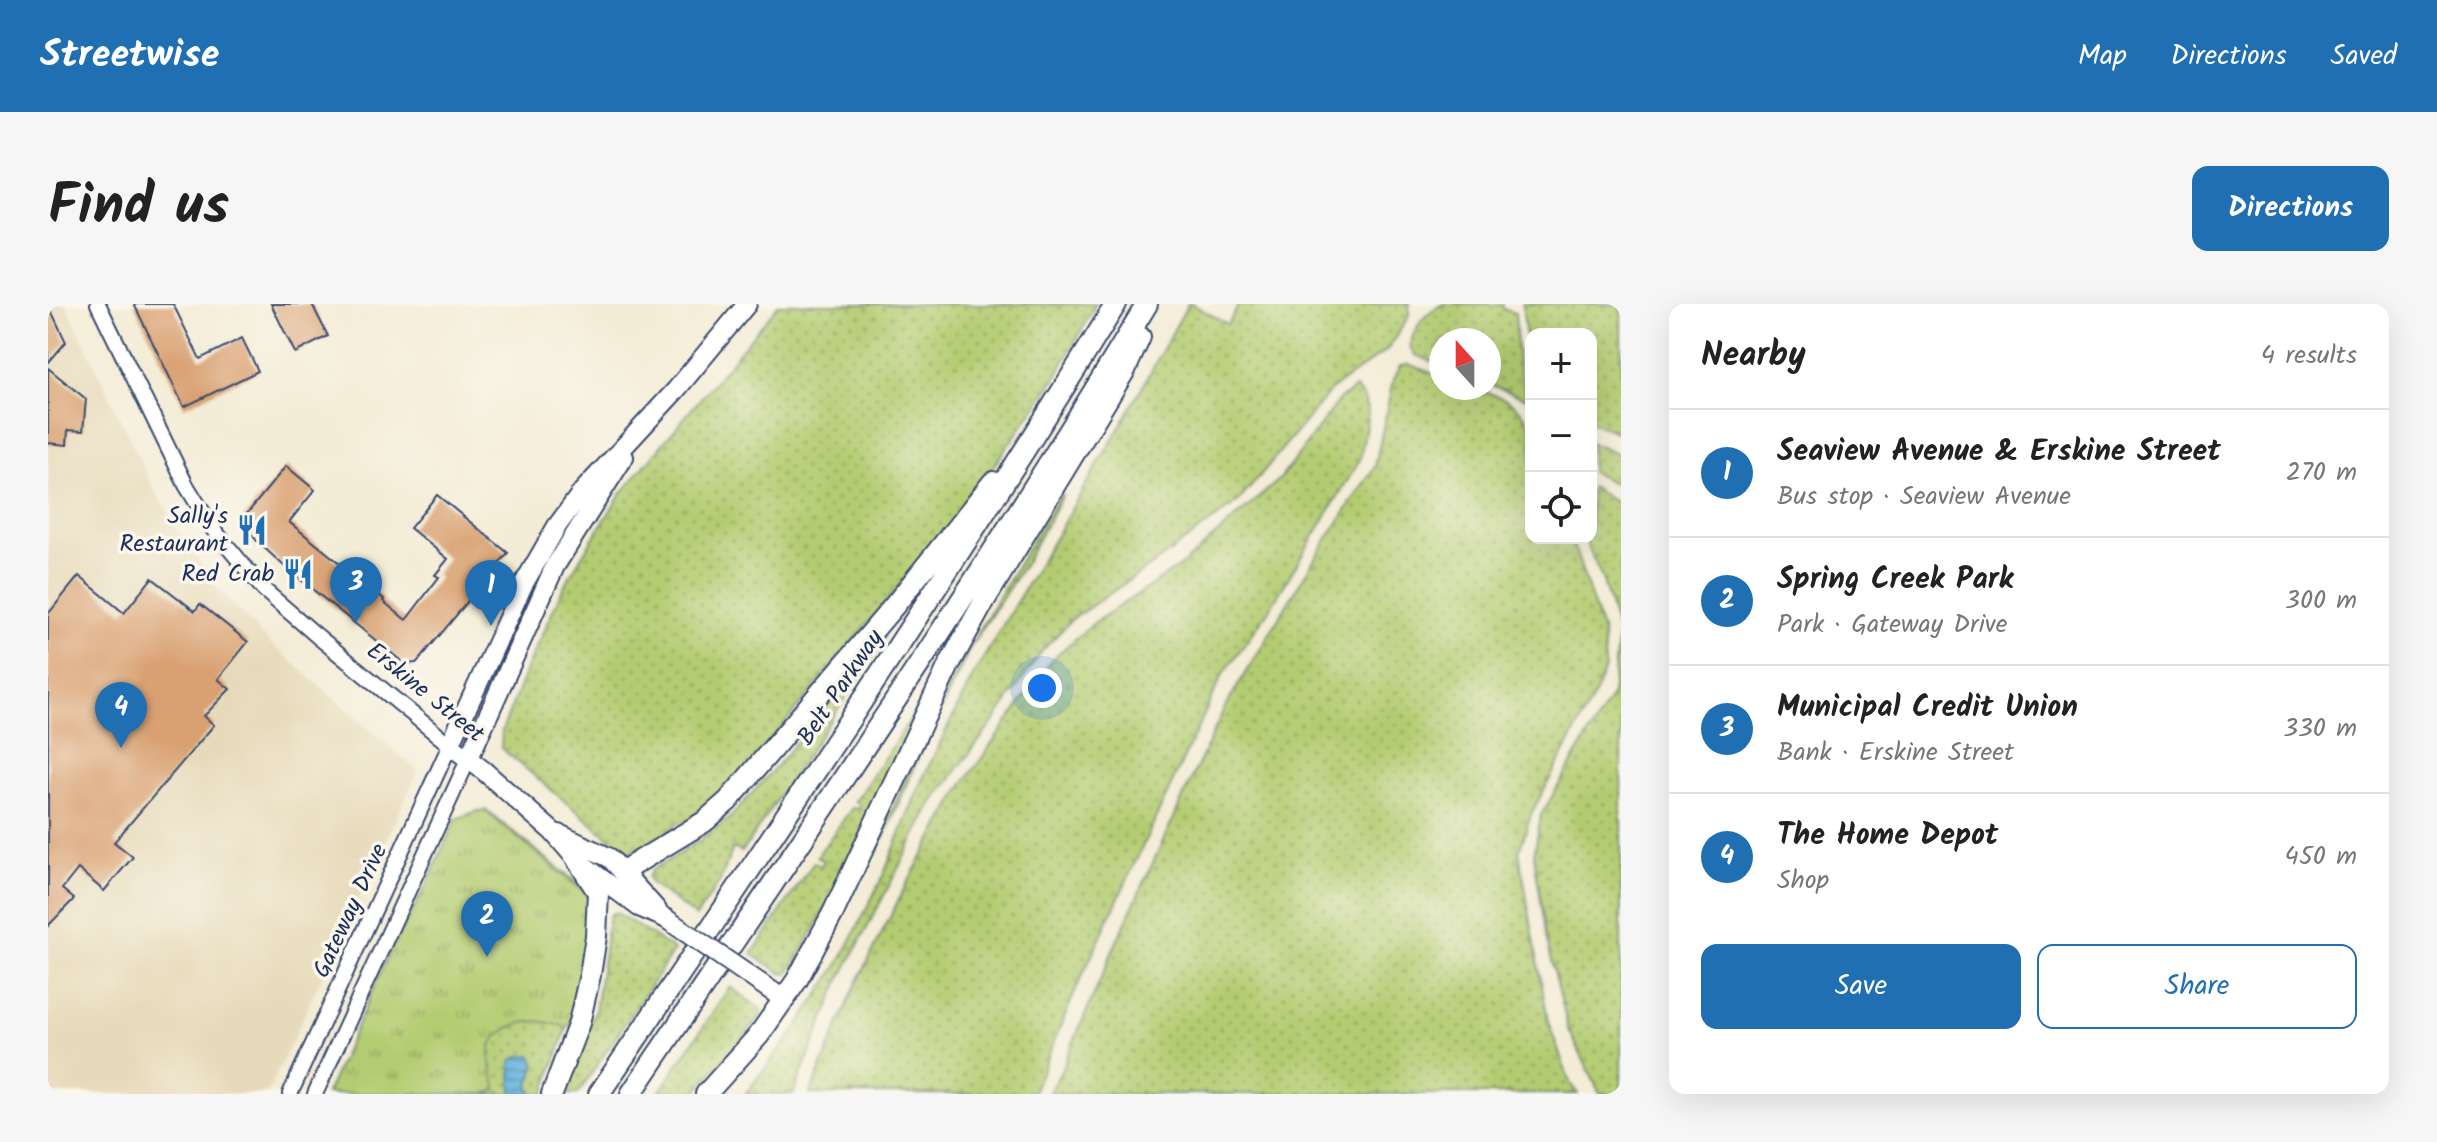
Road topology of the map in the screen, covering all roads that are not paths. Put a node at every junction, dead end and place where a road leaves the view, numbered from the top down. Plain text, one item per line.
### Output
1 (98, 304) edge
2 (747, 304) edge
3 (1116, 304) edge
4 (1147, 304) edge
5 (1155, 304) edge
6 (642, 427) junction
7 (1037, 430) junction
8 (450, 745) junction
9 (468, 760) junction
10 (553, 832) junction
11 (578, 861) junction
12 (623, 871) junction
13 (665, 918) junction
14 (785, 1000) junction
15 (290, 1094) edge
16 (315, 1094) edge
17 (552, 1094) edge
18 (599, 1094) edge
19 (631, 1094) edge
20 (706, 1094) edge

1 - 8 street, Erskine Street
2 - 6 main road
3 - 7 highway, Belt Parkway
4 - 19 highway
5 - 14 highway
6 - 8 main road
6 - 9 main road
7 - 12 highway
7 - 18 highway, Belt Parkway
8 - 9 main road, Erskine Street
8 - 15 street, Gateway Drive
9 - 10 main road, Erskine Street
9 - 16 street, Gateway Drive
10 - 11 main road, Erskine Street
10 - 12 main road, Erskine Street
11 - 13 main road, Erskine Street
11 - 17 highway
12 - 13 main road, Erskine Street
13 - 14 main road, Erskine Street, bridge
14 - 20 highway

